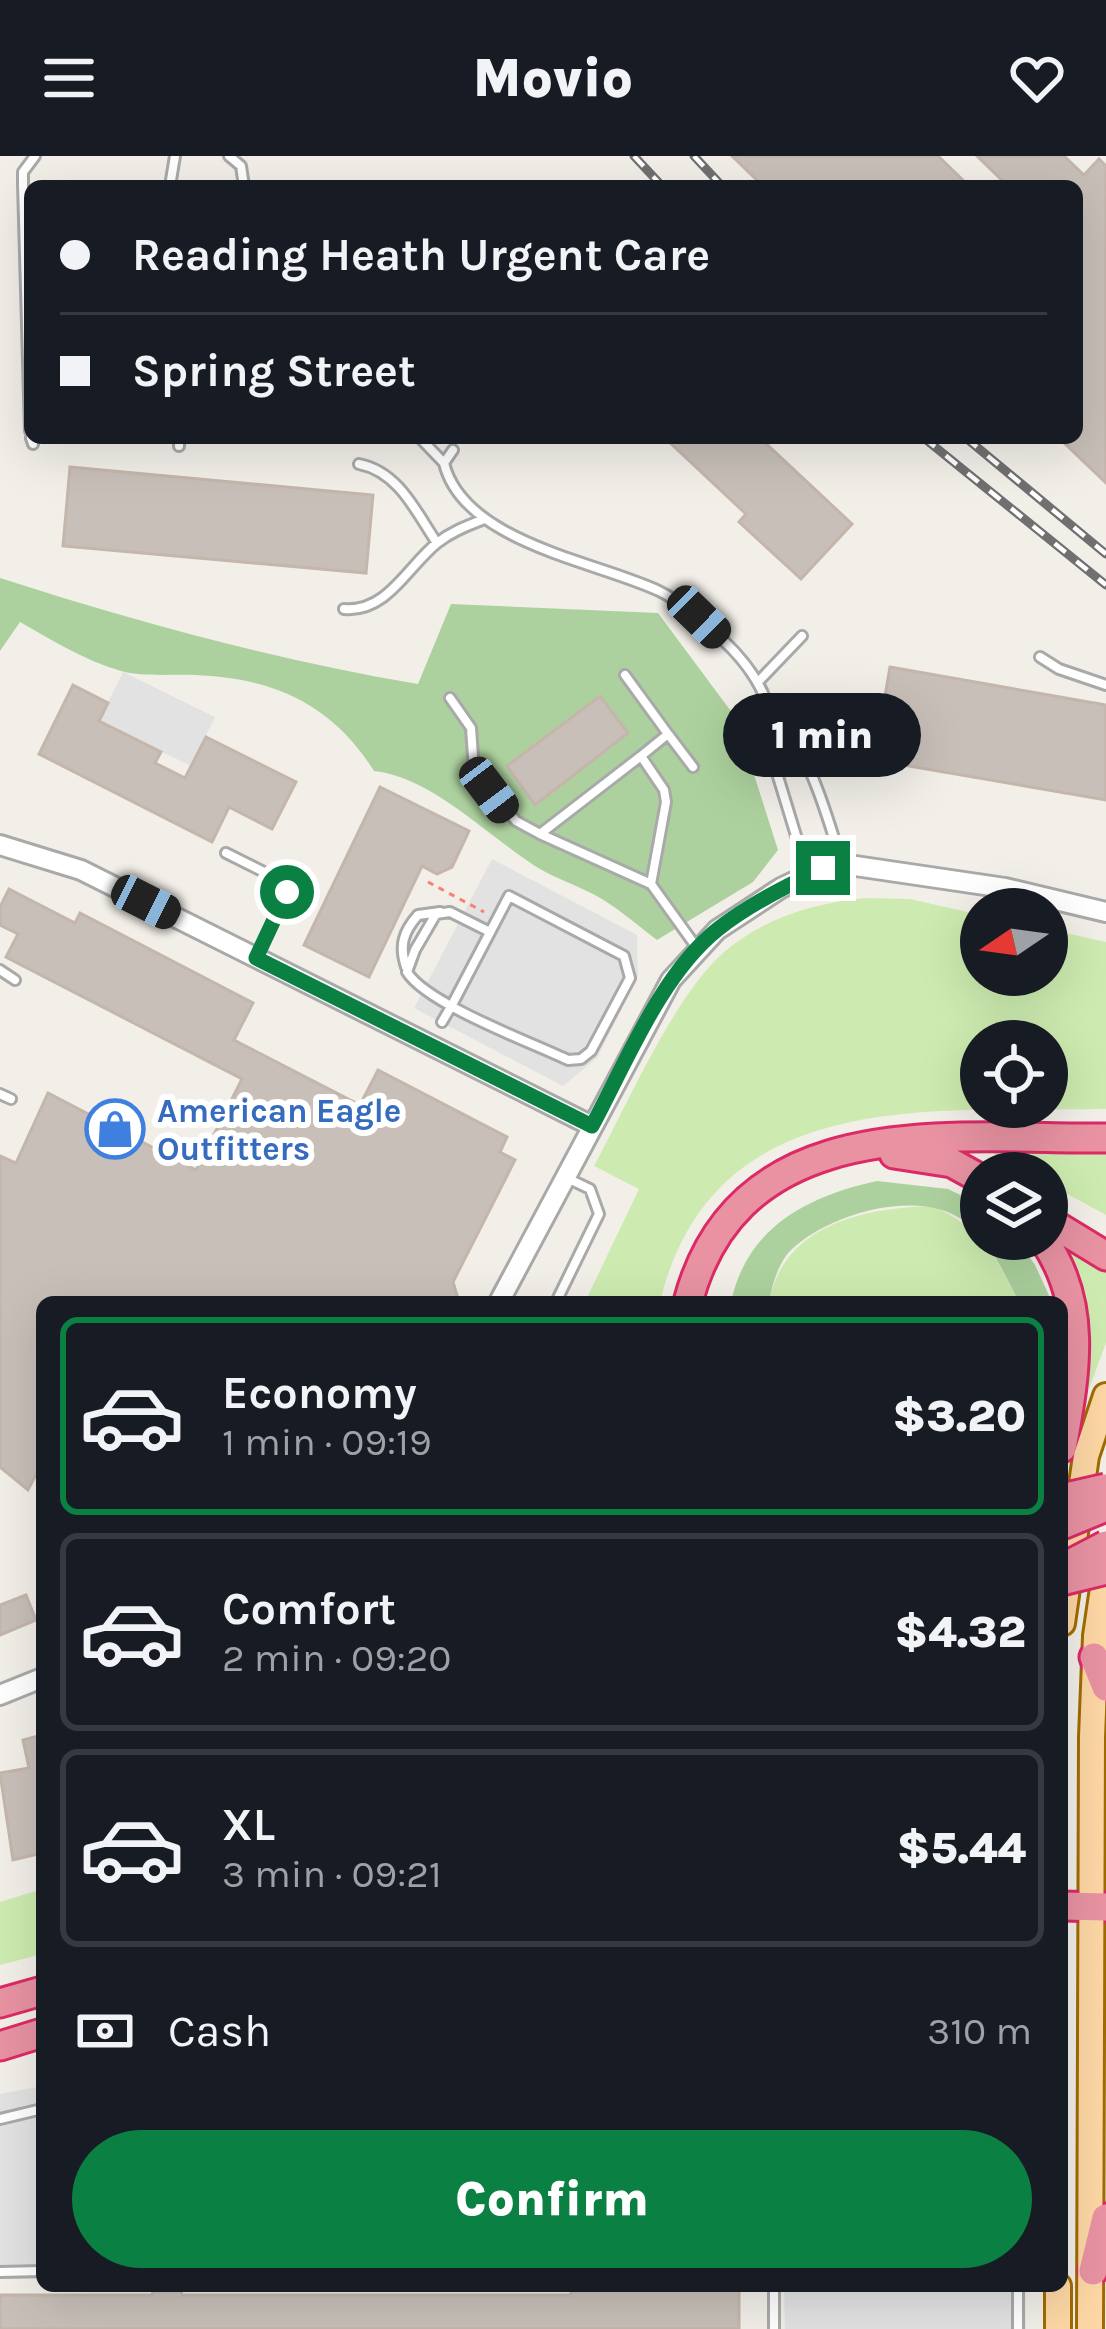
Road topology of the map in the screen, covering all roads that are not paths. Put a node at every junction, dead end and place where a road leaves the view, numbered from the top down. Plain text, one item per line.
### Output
1 (35, 156) edge
2 (24, 240) edge
3 (426, 444) edge
4 (454, 450) dead end
5 (359, 464) dead end
6 (445, 464) junction
7 (482, 520) junction
8 (437, 543) junction
9 (344, 609) dead end
10 (802, 636) dead end
11 (1040, 657) dead end
12 (626, 675) dead end
13 (758, 682) junction
14 (1106, 685) edge
15 (450, 698) dead end
16 (774, 726) junction
17 (668, 734) junction
18 (640, 756) junction
19 (693, 766) dead end
20 (540, 834) junction
21 (0, 845) edge
22 (226, 854) dead end
23 (842, 864) junction
24 (808, 875) junction
25 (651, 884) junction
26 (442, 912) junction
27 (1106, 912) edge
28 (490, 932) junction
29 (698, 949) junction
30 (256, 958) junction
31 (0, 970) edge
32 (407, 972) junction
33 (15, 980) dead end
34 (452, 1005) junction
35 (442, 1022) dead end
36 (0, 1094) edge
37 (11, 1100) dead end
38 (592, 1126) junction
39 (1106, 1138) edge
40 (894, 1142) junction
41 (960, 1155) edge
42 (960, 1167) edge
43 (565, 1177) junction
44 (1068, 1215) edge
45 (1068, 1233) edge
46 (1106, 1237) edge
47 (1106, 1256) edge
48 (1054, 1260) edge
49 (502, 1296) edge
50 (559, 1296) edge
51 (690, 1296) edge
52 (704, 1296) edge
53 (1106, 1396) edge
54 (1068, 1412) edge
55 (1106, 1488) edge
56 (1068, 1497) edge
57 (1106, 1507) edge
58 (1068, 1523) edge
59 (1106, 1545) edge
60 (1068, 1565) edge
61 (1106, 1569) edge
62 (1068, 1579) edge
63 (1068, 1582) edge
64 (1094, 1657) junction
65 (36, 1680) edge
66 (1106, 1687) edge
67 (0, 1695) edge
68 (1086, 1915) edge
69 (36, 1993) edge
70 (0, 2003) edge
71 (36, 2035) edge
72 (0, 2046) edge
73 (36, 2110) edge
74 (0, 2119) edge
75 (1106, 2218) edge
76 (36, 2271) edge
77 (1093, 2271) junction
78 (0, 2272) edge
79 (774, 2292) edge
80 (1018, 2292) edge
81 (1058, 2292) edge
82 (774, 2329) edge
83 (1018, 2329) edge
84 (1058, 2329) edge
85 (1090, 2329) edge

1 - 2 lane
3 - 6 lane
4 - 6 lane
5 - 8 lane
6 - 7 lane
7 - 8 lane
7 - 13 lane
8 - 9 lane
10 - 13 lane
11 - 14 lane
12 - 17 lane
13 - 16 lane
15 - 20 lane
16 - 23 lane
16 - 24 lane
17 - 18 lane
17 - 19 lane
18 - 20 lane
18 - 25 lane
20 - 25 lane
21 - 30 street
22 - 30 lane
23 - 24 street
23 - 27 street
24 - 29 street
25 - 29 lane
26 - 28 lane
26 - 32 lane
26 - 32 lane
28 - 34 lane
28 - 34 lane
29 - 38 street
30 - 38 street
31 - 33 lane
32 - 34 lane
34 - 35 lane
36 - 37 lane
38 - 43 street
39 - 40 highway
40 - 41 highway
40 - 51 highway
42 - 52 highway
43 - 49 street
43 - 50 lane
44 - 46 highway
45 - 47 highway
48 - 54 highway
53 - 63 main road
55 - 56 highway, bridge
57 - 58 highway, bridge
59 - 60 highway, bridge
61 - 62 highway, bridge
61 - 64 main road
64 - 66 highway
64 - 68 main road
65 - 67 street
68 - 77 main road
69 - 70 highway
71 - 72 highway
73 - 74 lane
75 - 77 highway
76 - 78 lane
77 - 85 main road
79 - 82 lane
80 - 83 lane
81 - 84 main road

